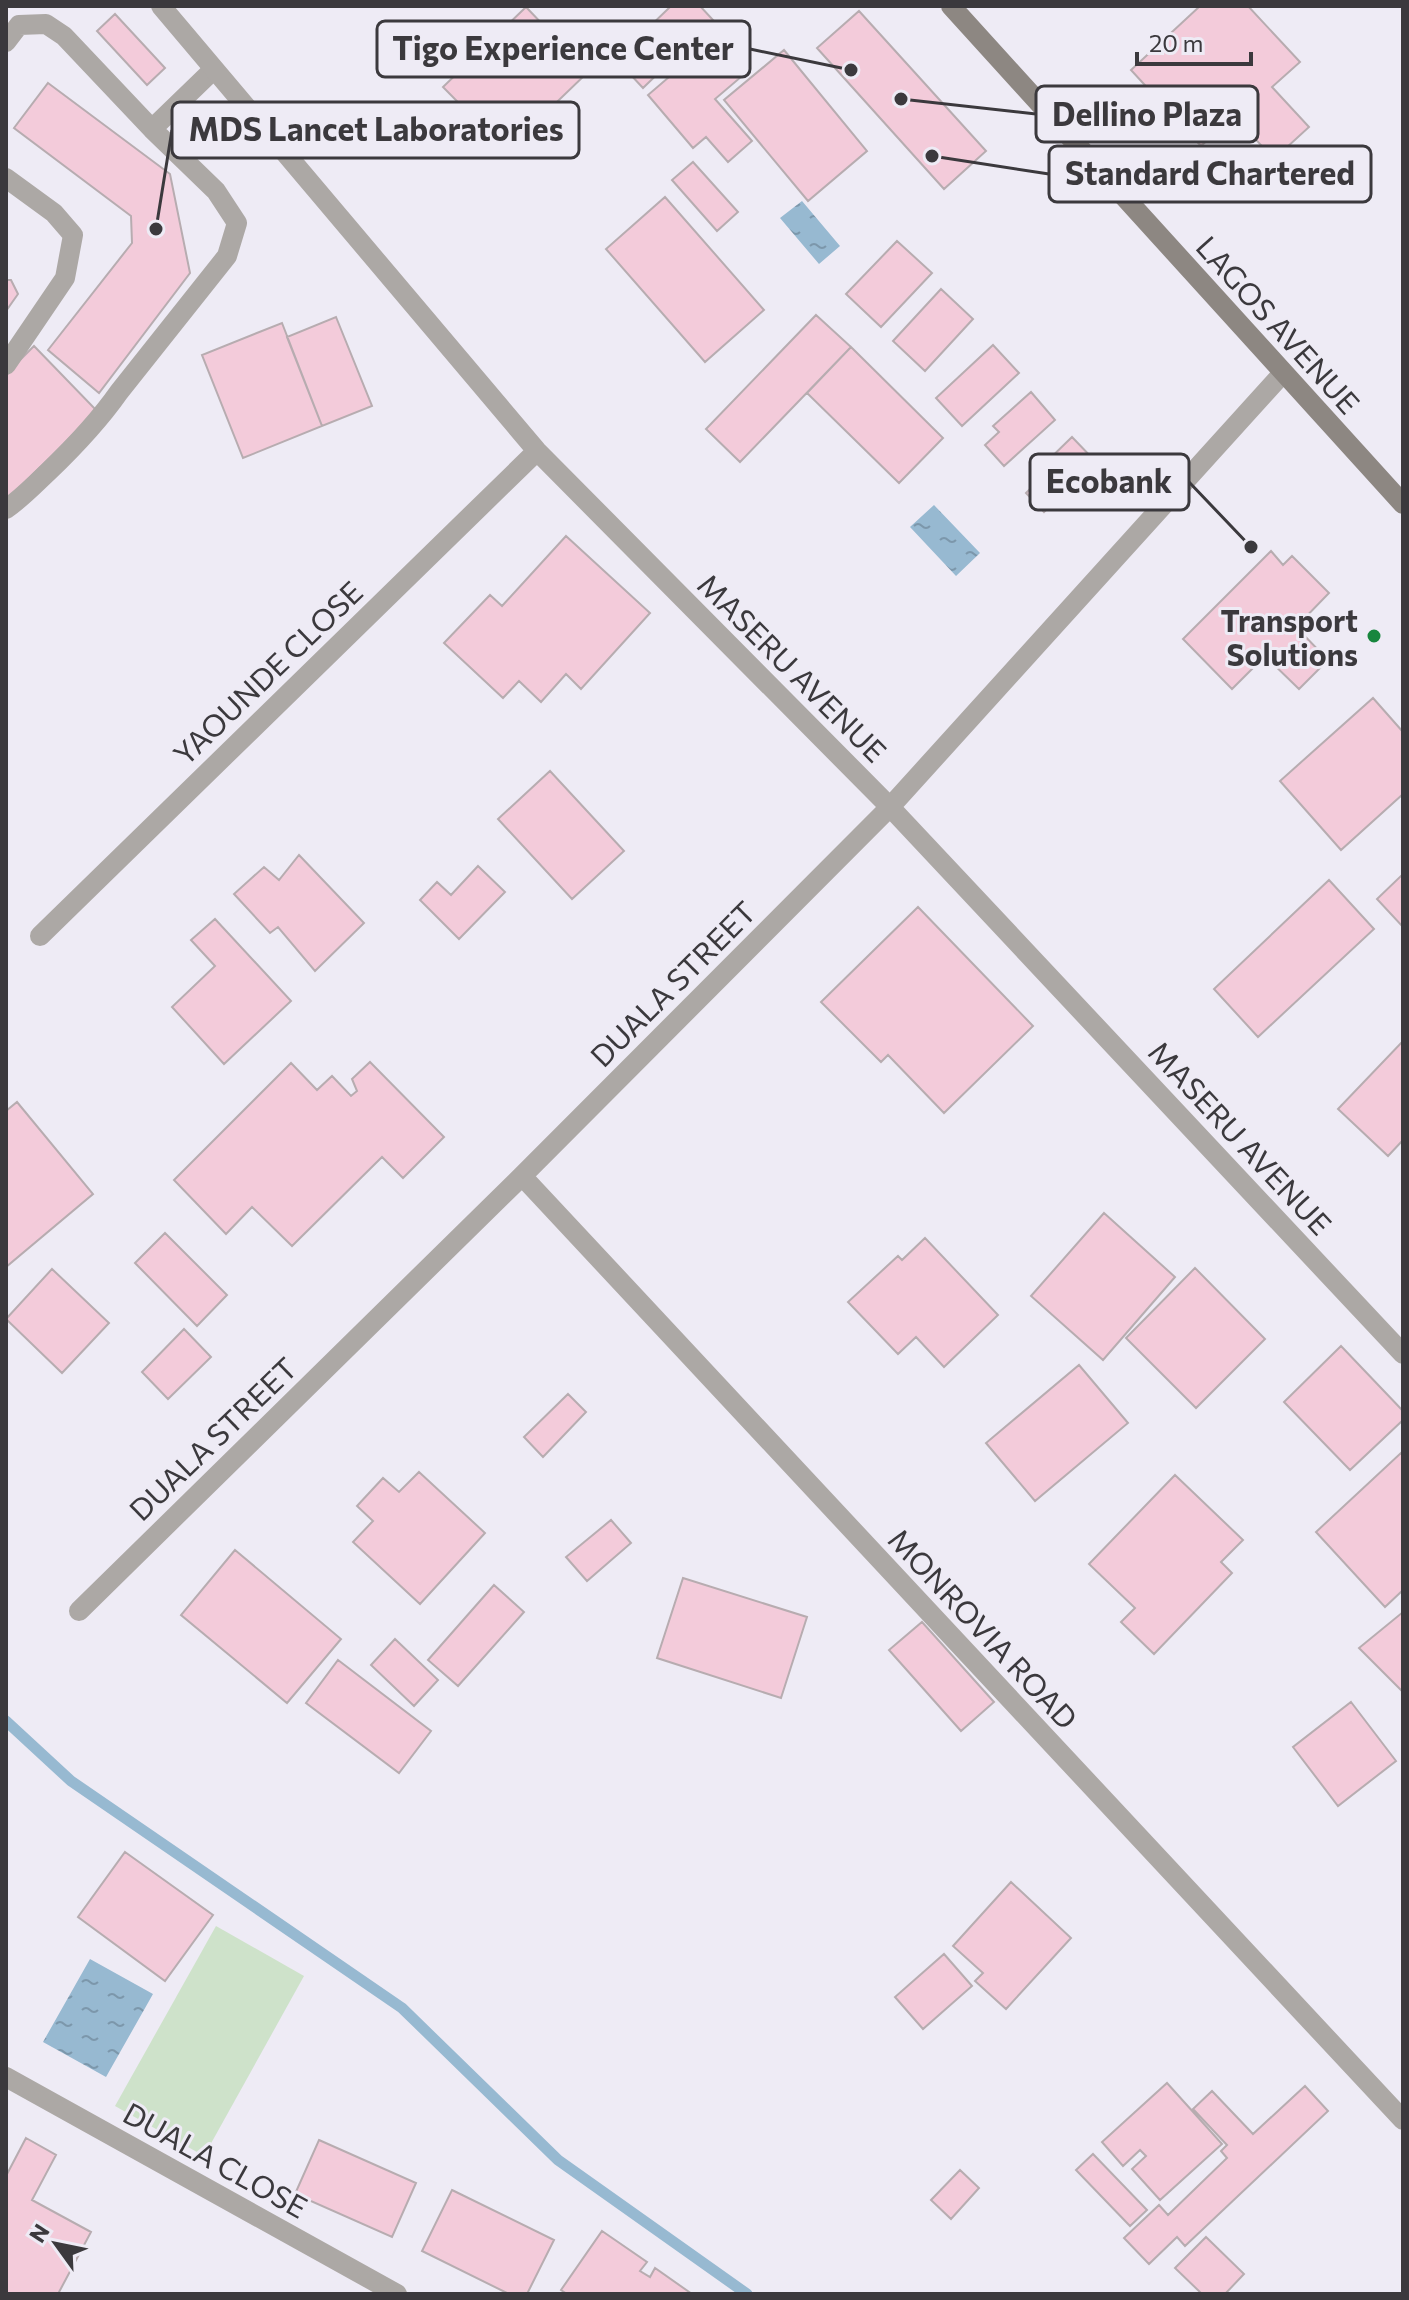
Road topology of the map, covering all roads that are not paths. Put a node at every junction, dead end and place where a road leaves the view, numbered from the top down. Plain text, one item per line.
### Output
1 (161, 6) edge
2 (951, 6) edge
3 (6, 42) edge
4 (213, 70) junction
5 (152, 129) junction
6 (6, 178) edge
7 (6, 365) edge
8 (1283, 373) junction
9 (537, 451) junction
10 (1403, 504) edge
11 (6, 509) edge
12 (890, 807) junction
13 (40, 936) dead end
14 (522, 1176) junction
15 (1403, 1354) edge
16 (79, 1611) dead end
17 (6, 2077) edge
18 (1403, 2120) edge
19 (397, 2294) edge

1 - 4 street, MASERU AVENUE
2 - 8 street, LAGOS AVENUE
3 - 5 street
4 - 5 street
4 - 9 street, MASERU AVENUE
5 - 11 street
6 - 7 street
8 - 10 street, LAGOS AVENUE
8 - 12 street, DUALA STREET
9 - 12 street, MASERU AVENUE
9 - 13 street, YAOUNDE CLOSE
12 - 14 street, DUALA STREET
12 - 15 street, MASERU AVENUE
14 - 16 street, DUALA STREET
14 - 18 street, MONROVIA ROAD
17 - 19 street, DUALA CLOSE

